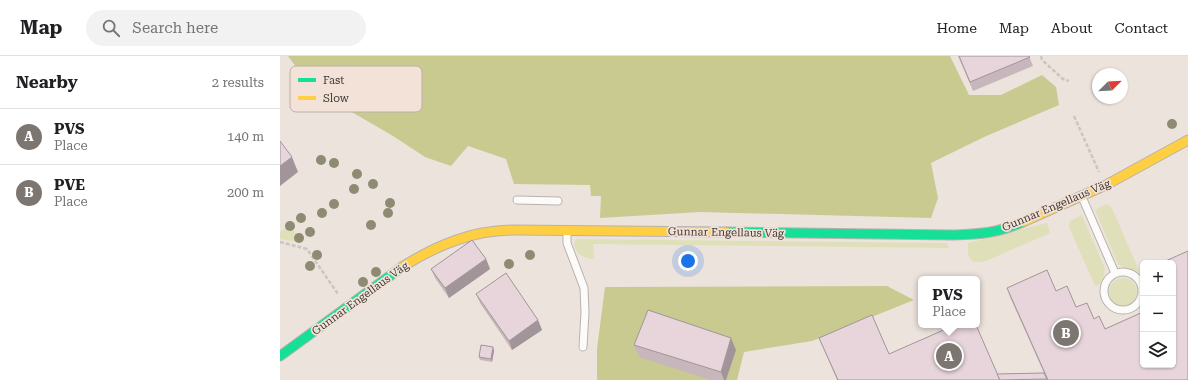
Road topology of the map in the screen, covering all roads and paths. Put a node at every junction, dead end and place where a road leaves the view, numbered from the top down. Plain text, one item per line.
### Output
1 (1041, 56) edge
2 (1069, 81) dead end
3 (1074, 116) dead end
4 (1188, 140) edge
5 (1106, 184) junction
6 (1081, 195) junction
7 (517, 200) dead end
8 (558, 201) dead end
9 (567, 230) junction
10 (280, 242) edge
11 (1115, 273) junction
12 (347, 307) junction
13 (583, 347) dead end
14 (280, 356) edge

1 - 2 path
3 - 5 path
4 - 5 street, Gunnar Engellaus Väg
5 - 6 street, Gunnar Engellaus Väg
6 - 9 street, Gunnar Engellaus Väg
6 - 11 lane
7 - 8 lane
9 - 12 street, Gunnar Engellaus Väg
9 - 13 lane
10 - 12 path
11 - 11 lane
12 - 14 street, Gunnar Engellaus Väg

